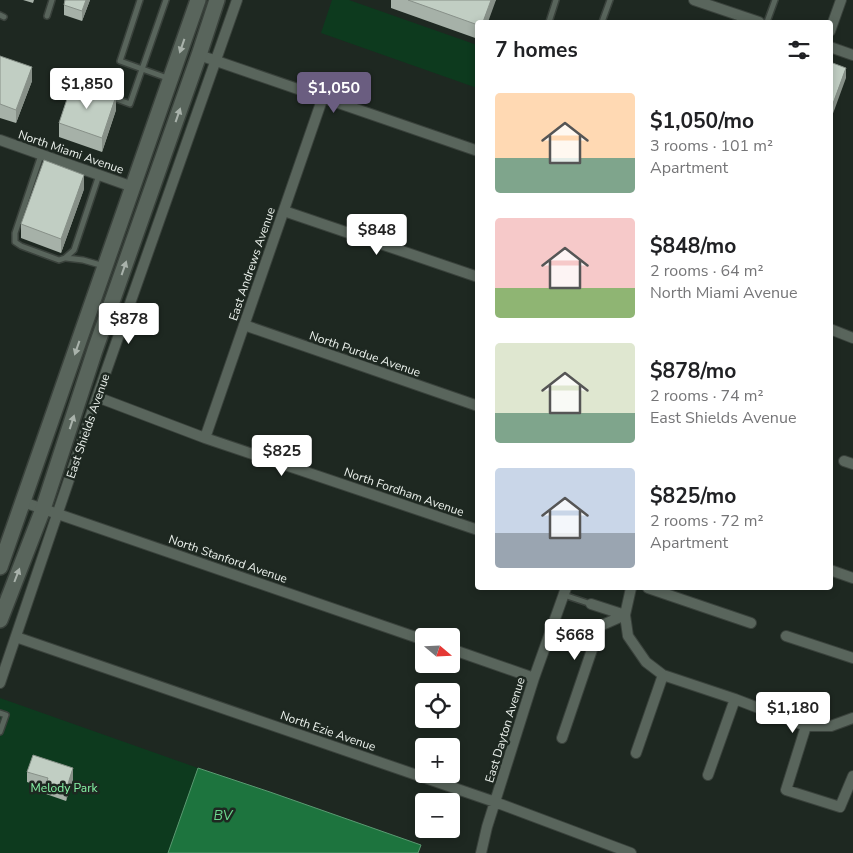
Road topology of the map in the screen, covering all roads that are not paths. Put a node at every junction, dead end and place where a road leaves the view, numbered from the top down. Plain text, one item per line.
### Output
1 (52, 0) edge
2 (140, 0) edge
3 (166, 0) edge
4 (198, 0) edge
5 (217, 0) edge
6 (237, 0) edge
7 (556, 0) edge
8 (610, 0) edge
9 (694, 0) edge
10 (775, 0) edge
11 (841, 0) edge
12 (47, 16) dead end
13 (549, 20) edge
14 (603, 20) edge
15 (741, 20) edge
16 (768, 20) edge
17 (833, 23) edge
18 (833, 48) edge
19 (199, 55) junction
20 (853, 55) edge
21 (216, 62) junction
22 (142, 69) junction
23 (170, 79) junction
24 (108, 95) edge
25 (323, 97) junction
26 (0, 140) edge
27 (475, 150) edge
28 (41, 155) junction
29 (99, 175) junction
30 (133, 187) junction
31 (284, 211) junction
32 (66, 258) junction
33 (99, 265) junction
34 (475, 276) edge
35 (244, 324) junction
36 (833, 331) edge
37 (853, 338) edge
38 (97, 397) junction
39 (475, 405) edge
40 (205, 438) junction
41 (24, 502) junction
42 (43, 509) junction
43 (58, 514) junction
44 (475, 529) edge
45 (0, 567) edge
46 (833, 571) edge
47 (853, 578) edge
48 (631, 590) edge
49 (654, 590) edge
50 (565, 591) edge
51 (591, 604) joint
52 (2, 612) edge
53 (625, 615) junction
54 (751, 623) dead end
55 (16, 636) junction
56 (786, 636) dead end
57 (415, 637) edge
58 (460, 652) edge
59 (853, 658) edge
60 (663, 675) junction
61 (534, 678) junction
62 (0, 683) edge
63 (735, 698) junction
64 (0, 713) edge
65 (853, 718) edge
66 (806, 726) junction
67 (0, 732) edge
68 (562, 738) dead end
69 (636, 753) dead end
70 (708, 776) dead end
71 (853, 776) edge
72 (495, 802) junction
73 (608, 849) edge
74 (481, 853) edge
75 (632, 853) edge

1 - 12 lane
2 - 22 lane
3 - 22 lane
4 -> 23 main road
5 - 19 main road, East Shields Avenue
6 - 21 street, East Shields Avenue
7 - 13 lane
8 - 14 lane
9 - 15 street
10 - 16 lane
11 - 17 street
18 - 20 street
19 - 21 street
42 -> 19 main road, East Shields Avenue
21 - 25 street
21 - 38 street, East Shields Avenue
22 - 23 lane
22 - 24 lane
23 - 30 main road
25 - 27 street
25 - 31 street, East Andrews Avenue
26 - 28 street, North Miami Avenue
28 - 29 street, North Miami Avenue
28 - 32 lane
29 - 30 street, North Miami Avenue
29 - 32 lane
30 - 33 main road
31 - 34 street
31 - 35 street, East Andrews Avenue
32 - 33 lane
33 -> 41 main road
35 - 39 street, North Purdue Avenue
35 - 40 street, East Andrews Avenue
36 - 37 street
38 - 40 street, North Fordham Avenue
38 - 43 street, East Shields Avenue
40 - 44 street, North Fordham Avenue
41 - 42 street, North Stanford Avenue
41 - 45 main road
42 - 43 street, North Stanford Avenue
52 -> 42 main road, East Shields Avenue
43 - 55 street, East Shields Avenue
43 - 57 street, North Stanford Avenue
46 - 47 street
48 - 53 street
49 - 54 street
50 - 51 lane
50 - 61 street, East Dayton Avenue
51 - 53 street
53 - 60 street
53 - 68 street
55 - 62 street, East Shields Avenue
55 - 72 street, North Ezie Avenue
56 - 59 street
58 - 61 street
60 - 63 street
60 - 69 street
61 - 72 street, East Dayton Avenue
63 - 66 street
63 - 70 street
64 - 67 lane
65 - 66 street
66 - 71 street
72 - 73 street, North Ezie Avenue
72 - 74 street, East Dayton Avenue
73 - 75 street, North Ezie Avenue

